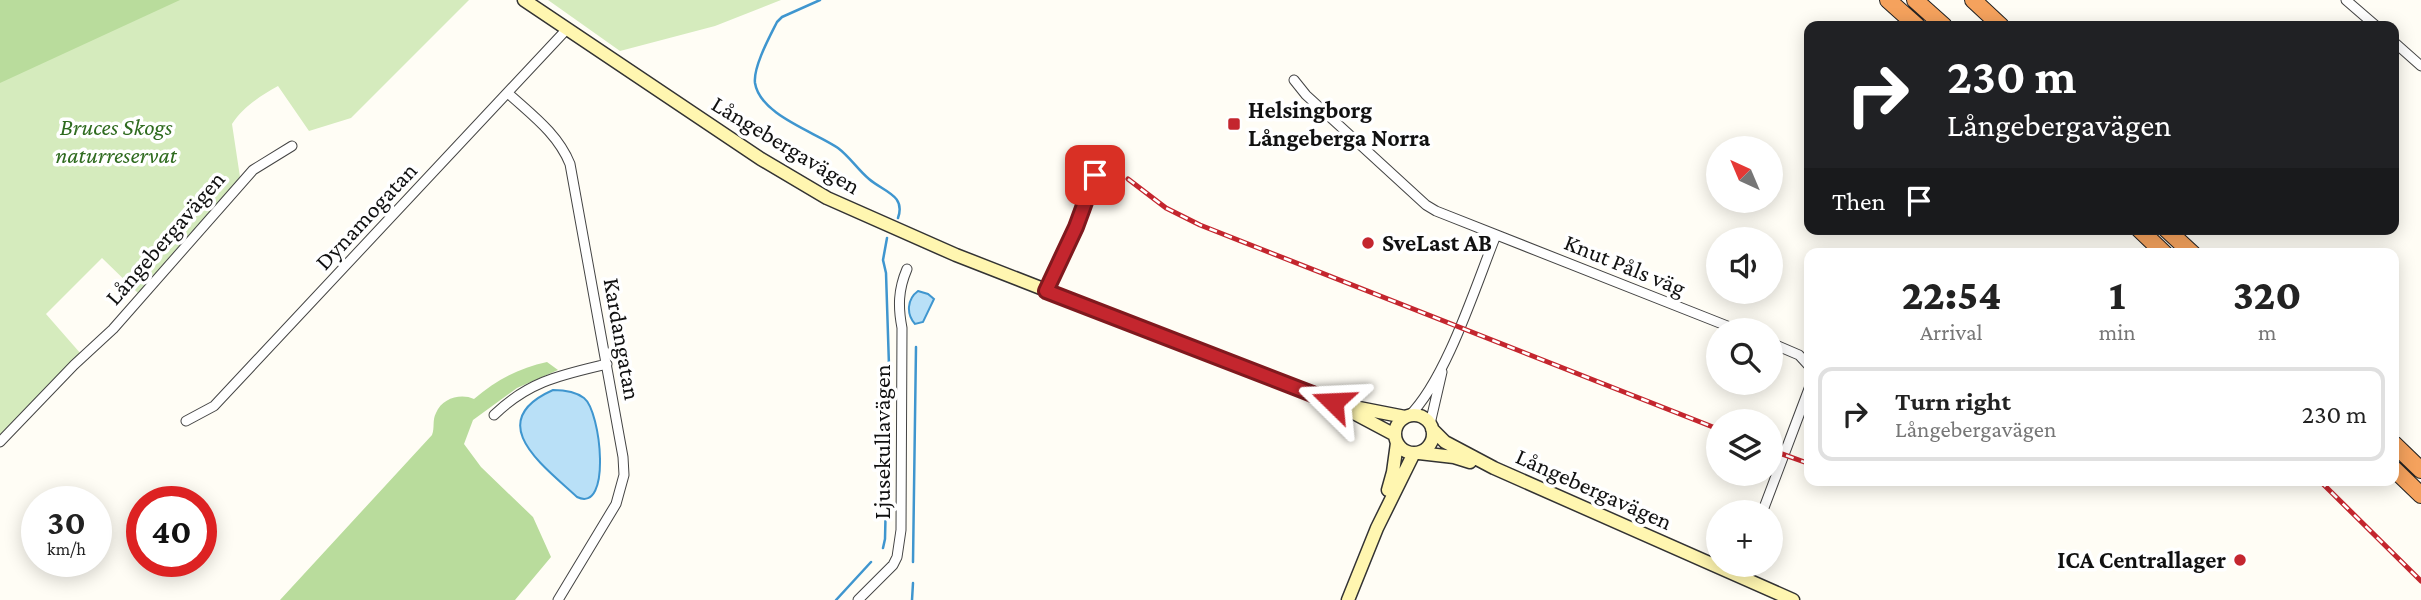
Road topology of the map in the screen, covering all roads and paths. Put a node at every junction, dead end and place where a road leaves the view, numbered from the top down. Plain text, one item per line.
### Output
1 (524, 0) edge
2 (1888, 0) edge
3 (1915, 0) edge
4 (1973, 0) edge
5 (2346, 0) edge
6 (1911, 21) edge
7 (1938, 21) edge
8 (1996, 21) edge
9 (2370, 21) edge
10 (567, 29) junction
11 (2399, 46) edge
12 (2421, 66) edge
13 (1294, 80) dead end
14 (509, 93) junction
15 (292, 146) dead end
16 (1104, 155) dead end
17 (1496, 235) junction
18 (2145, 235) edge
19 (2172, 235) edge
20 (2159, 248) edge
21 (2187, 248) edge
22 (907, 269) dead end
23 (1046, 291) junction
24 (1707, 318) edge
25 (1783, 348) edge
26 (1804, 361) edge
27 (607, 364) junction
28 (1444, 364) junction
29 (1333, 402) junction
30 (1804, 402) edge
31 (494, 415) dead end
32 (1407, 417) junction
33 (186, 421) dead end
34 (1431, 426) junction
35 (1396, 439) junction
36 (0, 443) edge
37 (2399, 449) edge
38 (1416, 453) junction
39 (1494, 468) junction
40 (2421, 470) edge
41 (2399, 474) edge
42 (2421, 495) edge
43 (1767, 500) edge
44 (1377, 528) junction
45 (1706, 556) edge
46 (1752, 577) edge
47 (558, 600) edge
48 (858, 600) edge
49 (1348, 600) edge
50 (1793, 600) edge

1 - 10 street, Långebergavägen
2 - 6 highway
3 - 7 highway
4 - 8 highway
5 - 9 street
10 - 14 street, Dynamogatan
10 - 23 street, Långebergavägen
11 - 12 street
13 - 17 street, Knut Påls väg
14 - 27 street, Kardangatan
14 - 33 street, Dynamogatan
15 - 36 street, Långebergavägen
16 - 23 street
17 - 24 street, Knut Påls väg
17 - 28 street
18 - 20 highway
19 - 21 highway
22 - 48 street, Ljusekullavägen
23 - 29 street, Långebergavägen
25 - 26 street
27 - 31 street
27 - 47 street, Kardangatan
28 - 32 street
28 - 34 street
29 - 32 street, Långebergavägen
29 - 35 street, Långebergavägen
30 - 43 street
32 - 34 street
32 - 35 street
34 - 38 street
34 - 39 street, Långebergavägen
35 - 38 street
35 - 44 street
37 - 40 highway
38 - 39 street, Långebergavägen
38 - 44 street
39 - 45 street, Långebergavägen
41 - 42 highway
44 - 49 street
46 - 50 street, Långebergavägen

